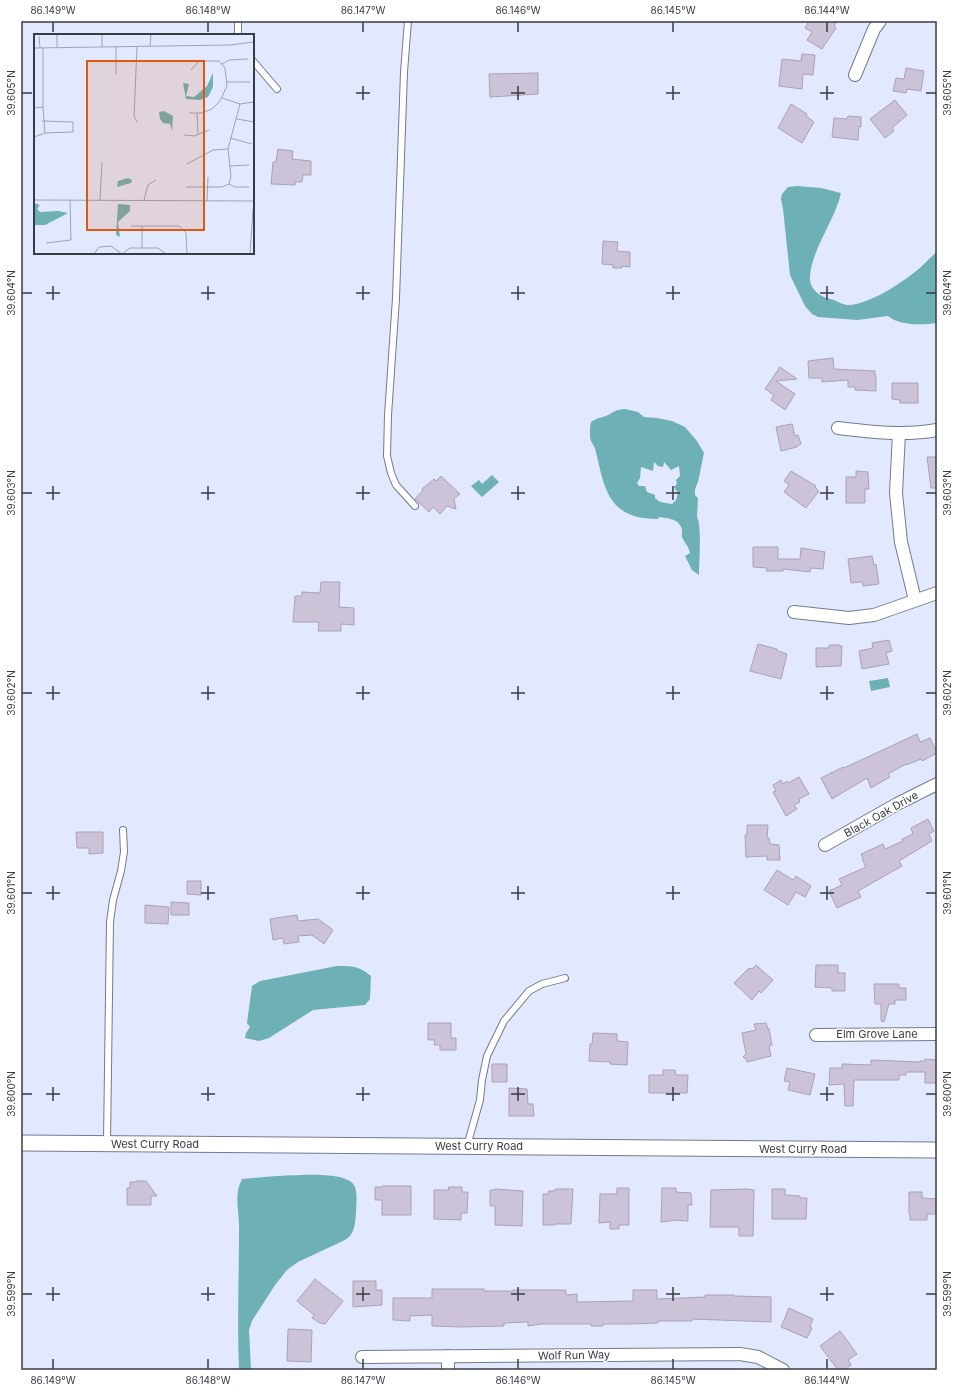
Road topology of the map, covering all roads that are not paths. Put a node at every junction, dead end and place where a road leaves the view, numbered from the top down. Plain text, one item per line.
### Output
1 (238, 21) edge
2 (408, 21) edge
3 (880, 21) edge
4 (238, 34) edge
5 (254, 62) edge
6 (856, 75) dead end
7 (277, 89) dead end
8 (838, 428) dead end
9 (937, 430) edge
10 (899, 434) junction
11 (415, 506) dead end
12 (937, 593) edge
13 (915, 600) junction
14 (794, 612) dead end
15 (937, 784) edge
16 (123, 830) dead end
17 (825, 846) dead end
18 (565, 978) dead end
19 (816, 1034) dead end
20 (937, 1034) edge
21 (21, 1143) edge
22 (107, 1143) junction
23 (467, 1146) junction
24 (937, 1150) edge
25 (448, 1356) junction
26 (362, 1357) dead end
27 (448, 1370) edge
28 (783, 1370) edge

1 - 4 lane
2 - 11 lane
3 - 6 street
5 - 7 lane
8 - 10 street
9 - 10 street
10 - 13 street
12 - 13 street
13 - 14 street
15 - 17 street, Black Oak Drive
16 - 22 lane
18 - 23 lane
19 - 20 street, Elm Grove Lane
21 - 22 street, West Curry Road
22 - 23 street, West Curry Road
23 - 24 street, West Curry Road
25 - 26 street, Wolf Run Way
25 - 27 street
25 - 28 street, Wolf Run Way

